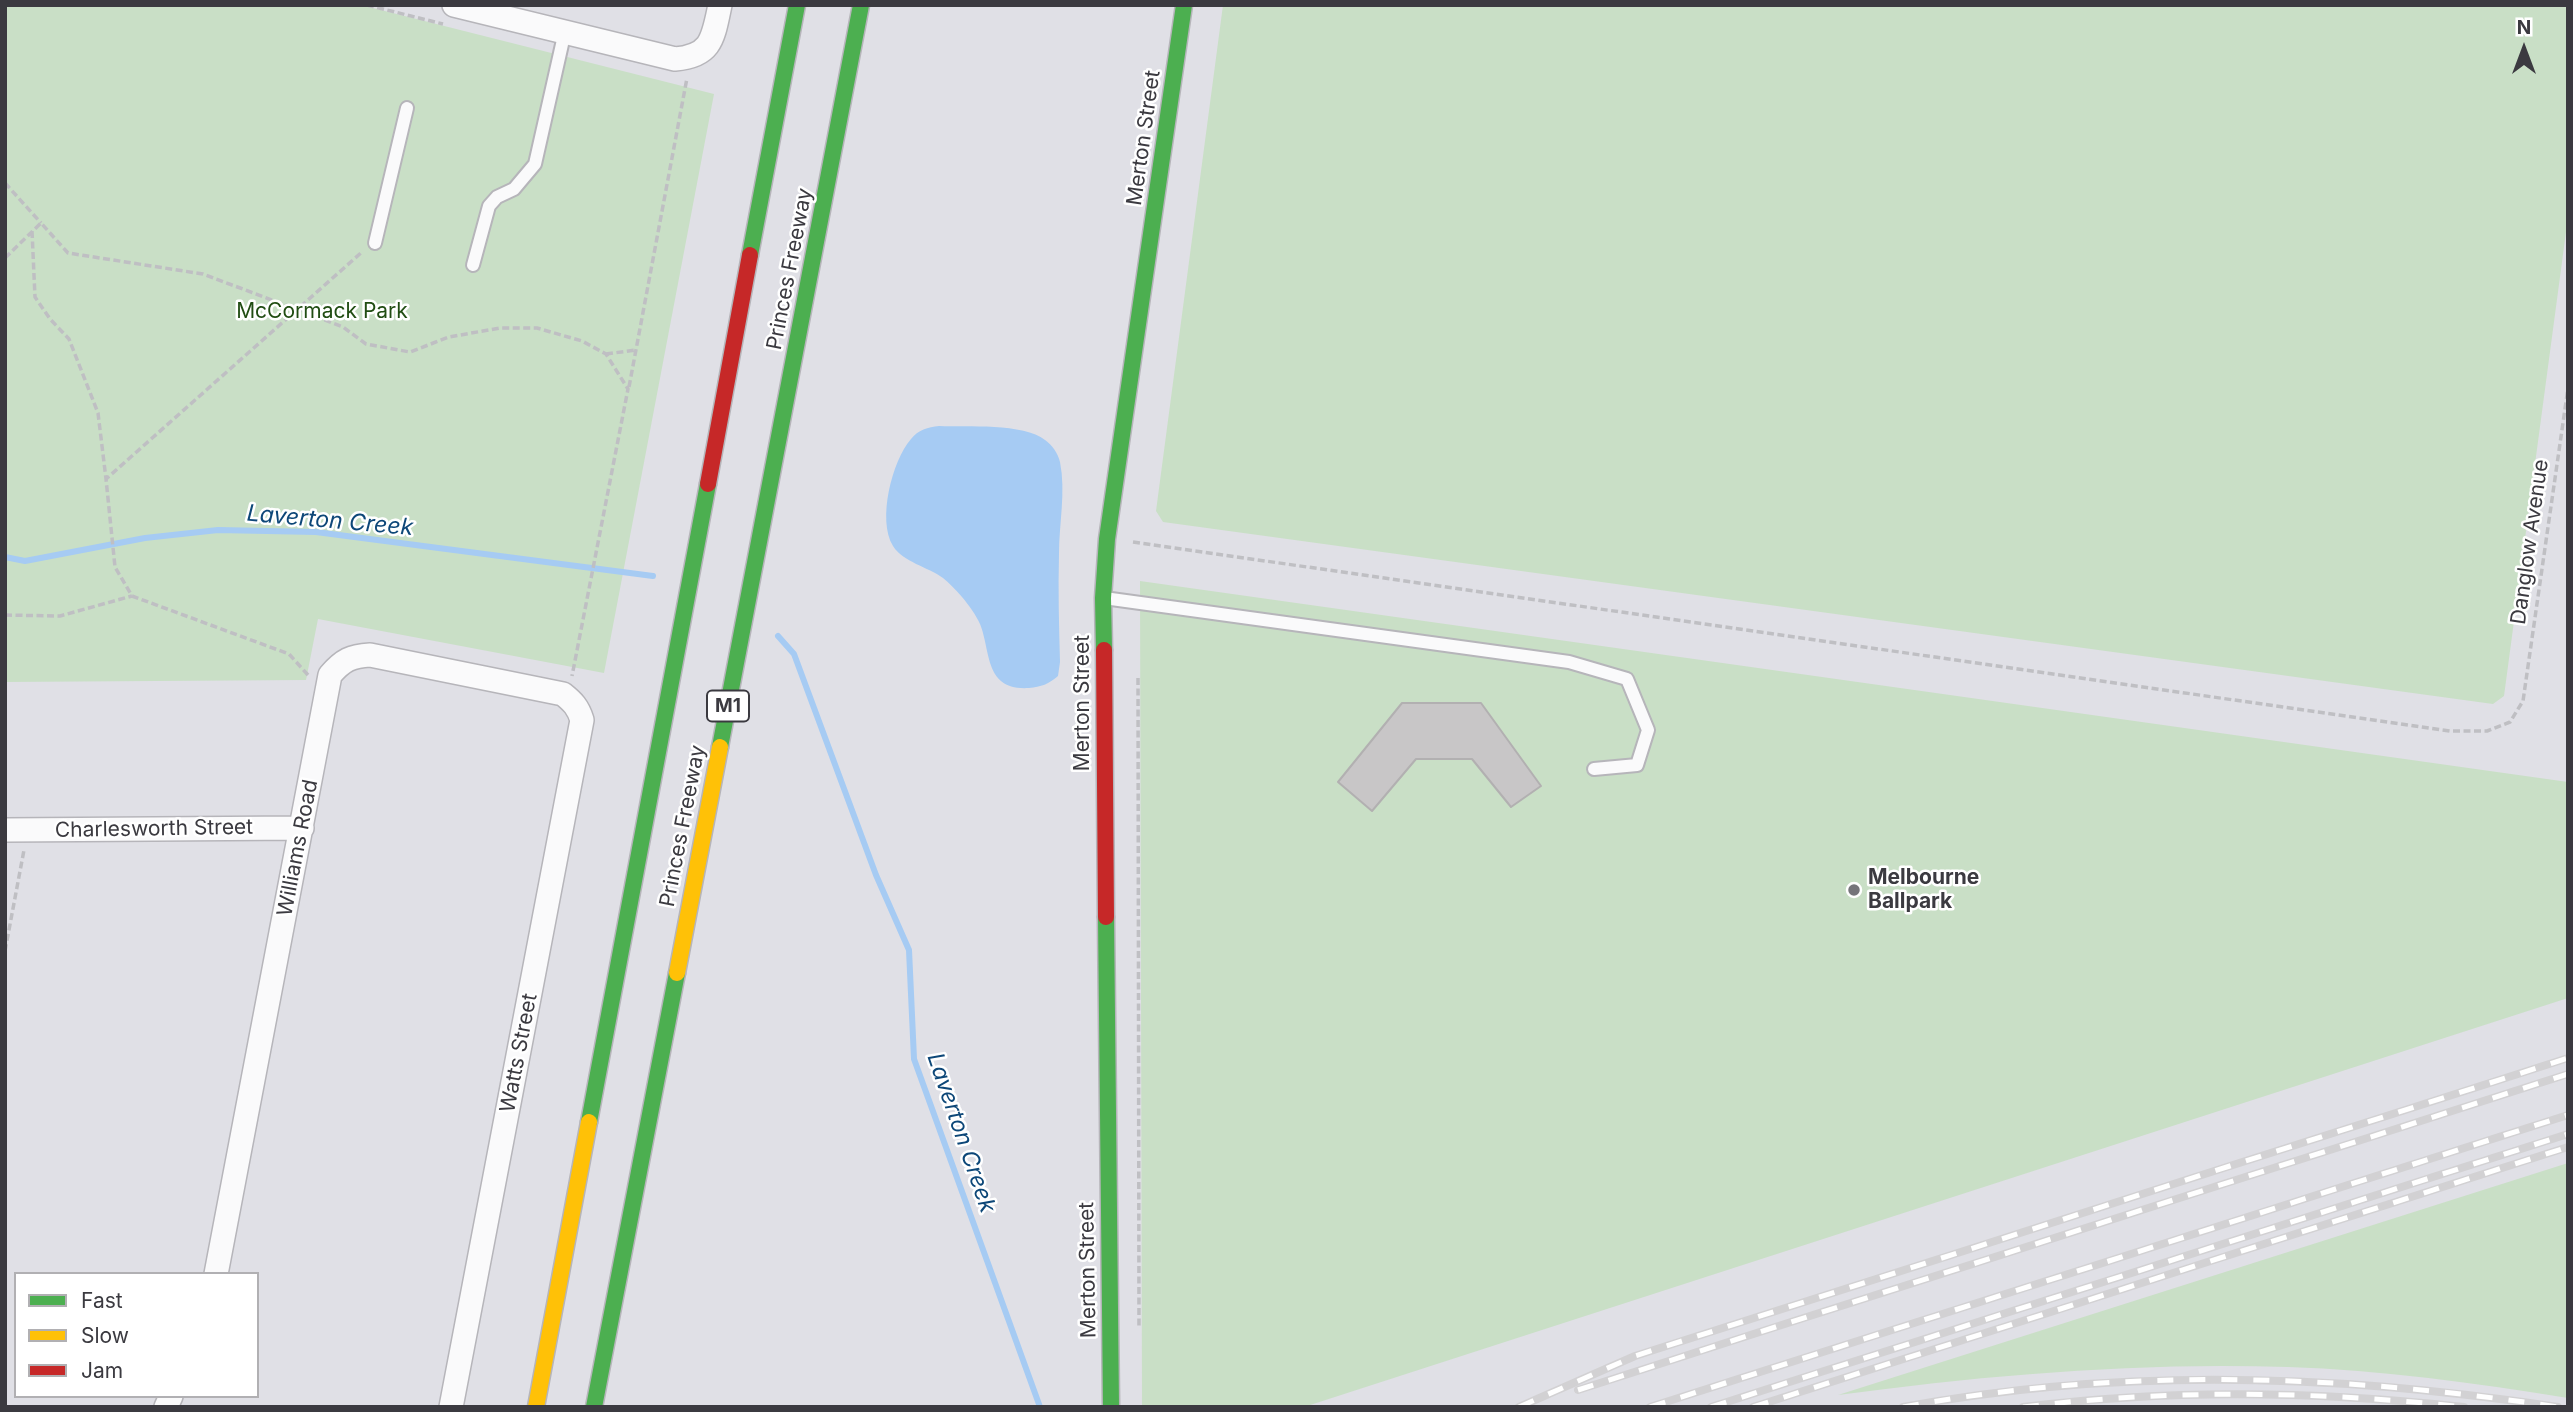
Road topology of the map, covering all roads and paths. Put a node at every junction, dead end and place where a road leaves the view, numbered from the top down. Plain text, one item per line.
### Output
1 (720, 5) edge
2 (797, 5) edge
3 (861, 5) edge
4 (1184, 5) edge
5 (461, 6) edge
6 (565, 31) junction
7 (690, 58) junction
8 (407, 108) dead end
9 (5, 183) edge
10 (41, 223) junction
11 (32, 232) junction
12 (375, 243) dead end
13 (363, 251) dead end
14 (5, 258) edge
15 (473, 265) dead end
16 (297, 308) junction
17 (636, 350) junction
18 (606, 354) junction
19 (2568, 387) edge
20 (628, 389) junction
21 (106, 479) junction
22 (1107, 538) junction
23 (132, 596) junction
24 (1103, 598) junction
25 (5, 615) edge
26 (1138, 678) dead end
27 (309, 682) dead end
28 (572, 691) junction
29 (1594, 769) dead end
30 (302, 828) junction
31 (5, 830) edge
32 (24, 849) dead end
33 (5, 951) edge
34 (216, 1272) edge
35 (1139, 1334) dead end
36 (451, 1407) edge
37 (536, 1407) edge
38 (594, 1407) edge
39 (1111, 1407) edge

1 - 7 street
2 - 37 main road, Princes Freeway
3 - 38 main road, Princes Freeway / M1
4 - 22 main road, Merton Street
5 - 6 street
6 - 7 street
6 - 15 lane
7 - 17 path
8 - 12 lane
9 - 10 path
10 - 11 path
10 - 16 path
11 - 14 path
11 - 21 path
13 - 16 path
16 - 18 path
16 - 21 path
17 - 18 path
17 - 20 path
18 - 20 path
19 - 22 path, Danglow Avenue
20 - 28 path
21 - 23 path
22 - 24 main road, Merton Street
23 - 25 path
23 - 27 path
24 - 29 lane
24 - 39 main road, Merton Street
26 - 35 path
28 - 30 street, Williams Road
28 - 36 street, Watts Street
30 - 31 street, Charlesworth Street
30 - 34 street, Williams Road
32 - 33 path

